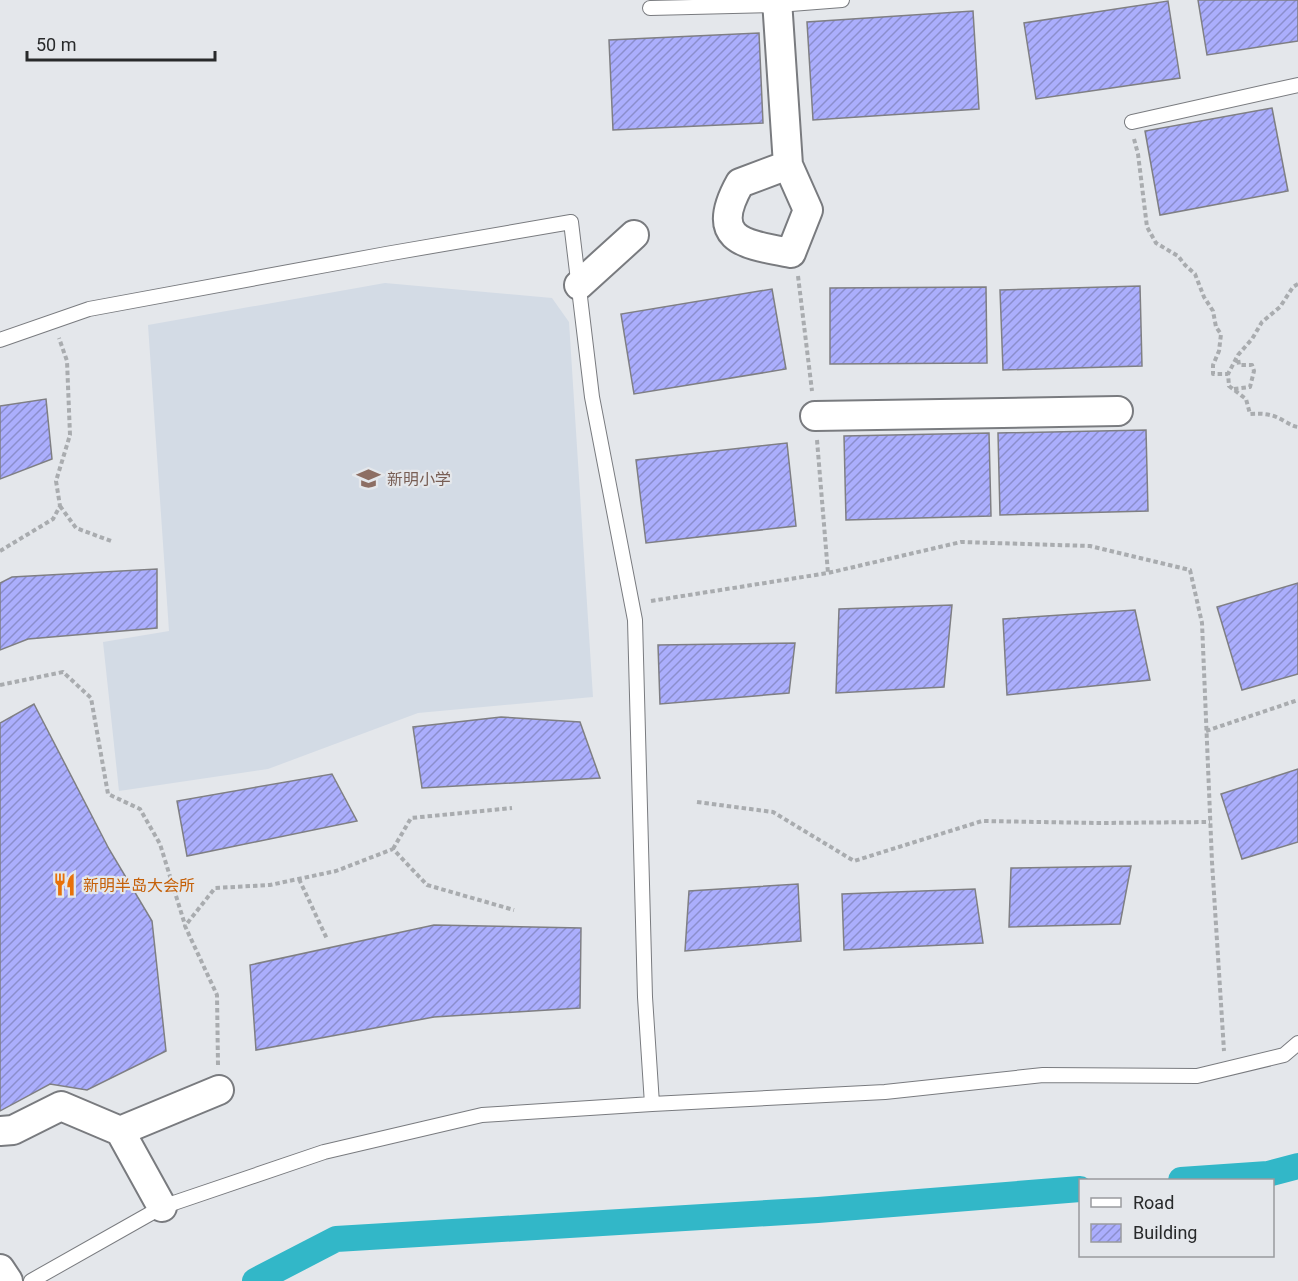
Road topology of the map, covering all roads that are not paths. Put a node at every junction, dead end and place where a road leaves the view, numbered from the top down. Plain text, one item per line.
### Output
1 (842, 0) edge
2 (777, 3) edge
3 (650, 8) dead end
4 (1298, 85) edge
5 (1132, 122) road end
6 (788, 165) dead end
7 (634, 235) dead end
8 (579, 285) junction
9 (0, 340) edge
10 (1118, 411) dead end
11 (815, 416) dead end
12 (1298, 1043) edge
13 (219, 1090) road end
14 (652, 1104) junction
15 (0, 1131) edge
16 (120, 1131) junction
17 (162, 1207) junction
18 (0, 1269) edge
19 (8, 1281) edge
20 (31, 1281) edge

1 - 2 lane
2 - 3 lane
2 - 6 street
4 - 5 lane
7 - 8 street
8 - 9 lane
8 - 14 lane
10 - 11 street
12 - 14 lane
13 - 16 street
14 - 17 lane
15 - 16 street
16 - 17 street
17 - 20 lane
18 - 19 street

